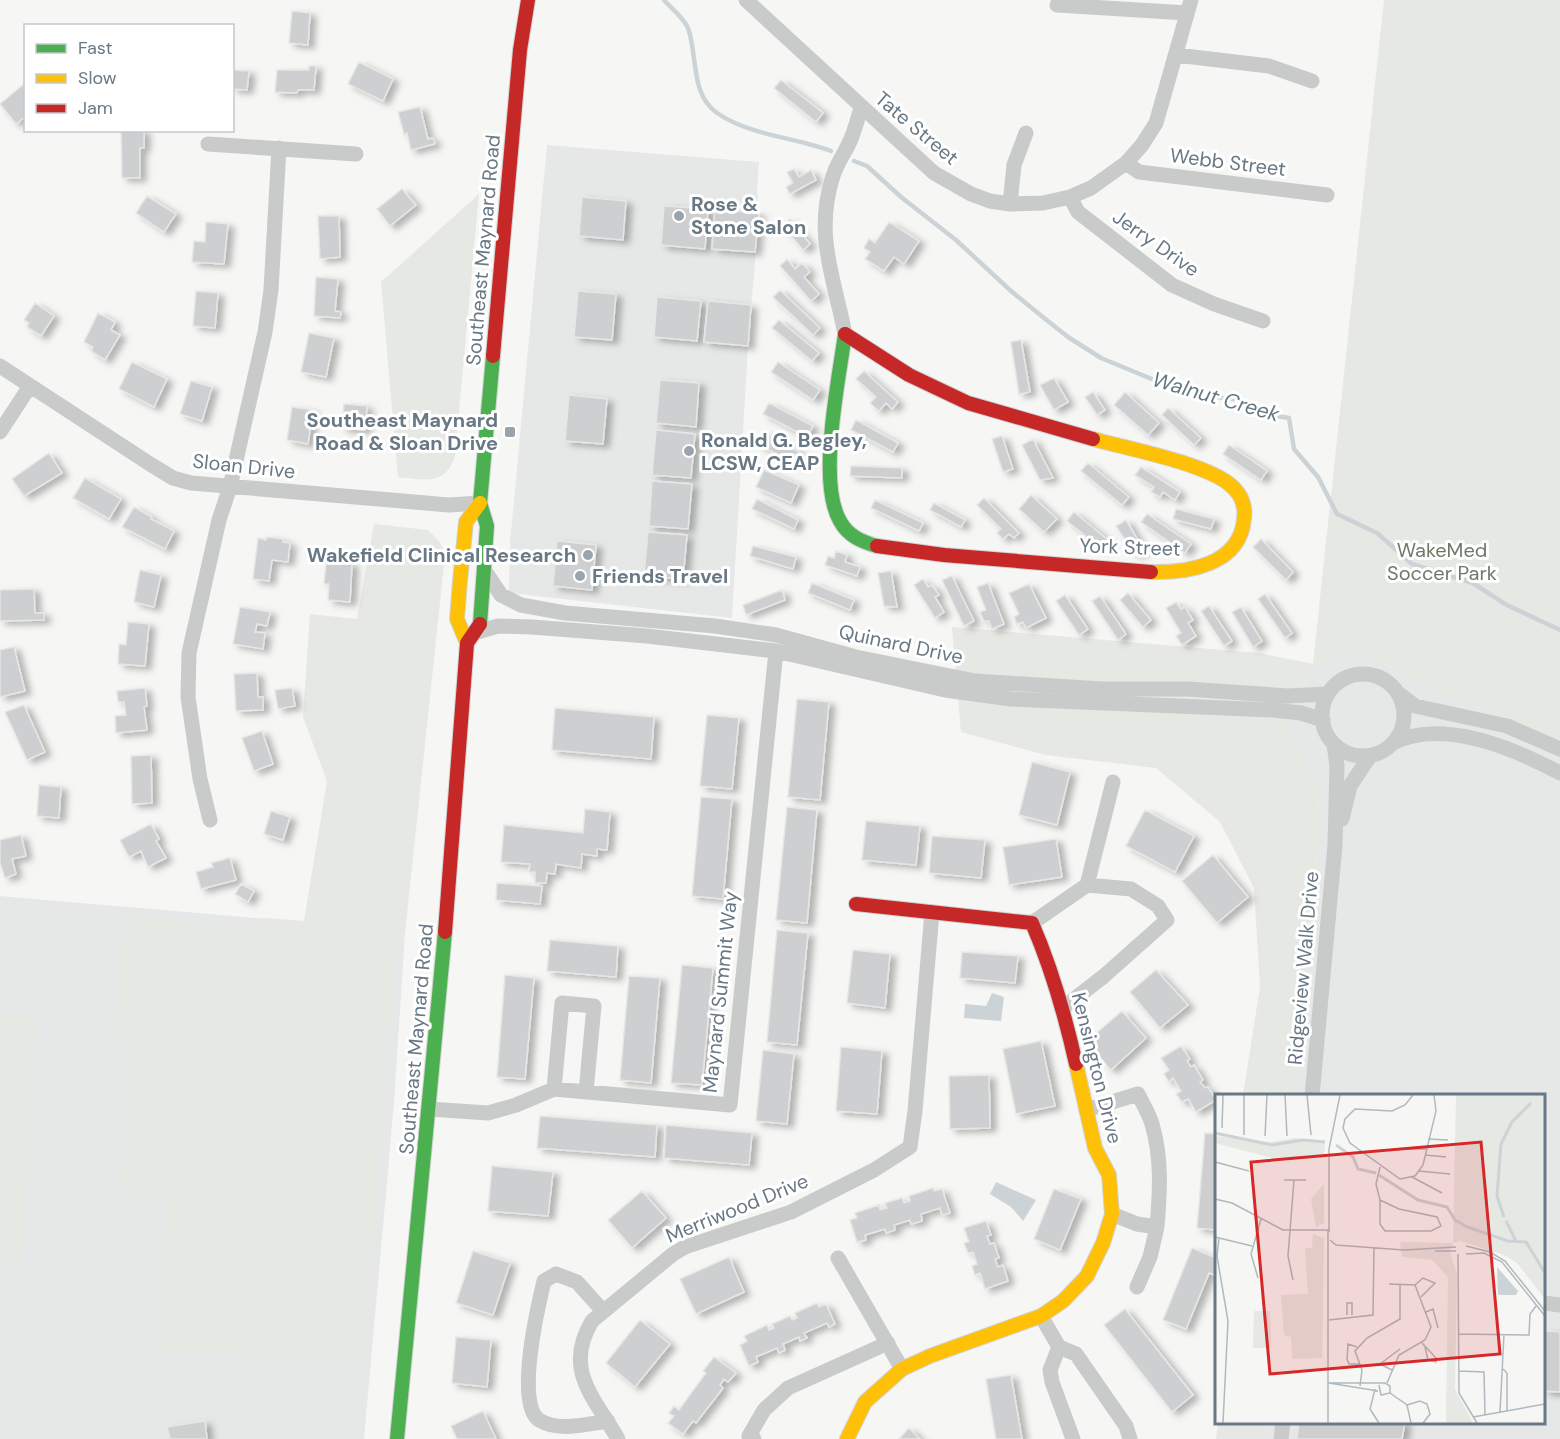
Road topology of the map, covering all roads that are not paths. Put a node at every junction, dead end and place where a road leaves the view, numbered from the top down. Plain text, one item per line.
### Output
1 (528, 0) edge
2 (746, 0) edge
3 (1057, 5) dead end
4 (1189, 7) edge
5 (1176, 55) junction
6 (1312, 81) dead end
7 (861, 108) junction
8 (1026, 133) dead end
9 (208, 144) dead end
10 (279, 148) junction
11 (356, 154) dead end
12 (1126, 163) junction
13 (1327, 195) dead end
14 (1070, 197) junction
15 (1010, 204) junction
16 (1263, 321) dead end
17 (845, 334) junction
18 (0, 366) edge
19 (30, 386) junction
20 (0, 432) edge
21 (230, 487) junction
22 (480, 503) junction
23 (484, 570) junction
24 (471, 638) junction
25 (776, 651) junction
26 (1398, 693) junction
27 (1328, 694) junction
28 (1323, 720) junction
29 (1394, 743) junction
30 (1334, 744) junction
31 (1560, 749) edge
32 (1370, 756) junction
33 (1560, 773) edge
34 (1113, 782) dead end
35 (210, 820) dead end
36 (1335, 845) junction
37 (1087, 885) junction
38 (856, 904) dead end
39 (932, 912) junction
40 (1032, 923) junction
41 (1063, 1008) junction
42 (555, 1089) junction
43 (586, 1092) junction
44 (1312, 1094) edge
45 (429, 1109) junction
46 (1086, 1110) junction
47 (1112, 1214) junction
48 (1157, 1227) junction
49 (838, 1258) dead end
50 (1137, 1287) dead end
51 (1545, 1303) edge
52 (1560, 1305) edge
53 (603, 1311) junction
54 (1041, 1316) junction
55 (888, 1343) junction
56 (1059, 1347) junction
57 (902, 1369) junction
58 (608, 1421) junction
59 (1283, 1424) edge
60 (397, 1439) edge
61 (618, 1439) edge
62 (754, 1439) edge
63 (847, 1439) edge
64 (1073, 1439) edge
65 (1130, 1439) edge
66 (1281, 1439) edge

1 - 22 street, Southeast Maynard Road
2 - 7 street, Tate Street
3 - 4 street
4 - 5 street, Tate Street
5 - 6 street
5 - 12 street, Tate Street
7 - 15 street, Tate Street
7 - 17 street, York Street
8 - 15 street
9 - 10 street
10 - 11 street
10 - 21 street
12 - 13 street, Webb Street
12 - 14 street, Tate Street
14 - 15 street, Tate Street
14 - 16 street, Jerry Drive
17 - 17 street, York Street
18 - 19 street, Sloan Drive
19 - 20 street
19 - 21 street, Sloan Drive
21 - 22 street, Sloan Drive
21 - 35 street
22 - 23 street, Southeast Maynard Road
22 - 24 street, Southeast Maynard Road
23 - 24 street, Southeast Maynard Road
23 - 27 street, Quinard Drive
24 - 25 street, Quinard Drive
24 - 45 street, Southeast Maynard Road
25 - 28 street, Quinard Drive
25 - 43 street, Maynard Summit Way
26 - 27 street
26 - 29 street
26 - 31 street
27 - 28 street
28 - 30 street
29 - 32 street
29 - 33 street
30 - 32 street
30 - 36 street, Ridgeview Walk Drive
32 - 36 street, Ridgeview Walk Drive
34 - 37 street
36 - 44 street, Ridgeview Walk Drive
37 - 40 street
37 - 41 street
38 - 39 street
39 - 40 street
39 - 53 street, Merriwood Drive
40 - 41 street, Kensington Drive
41 - 46 street, Kensington Drive
42 - 43 street, Maynard Summit Way
42 - 43 street
42 - 45 street, Maynard Summit Way
45 - 60 street, Southeast Maynard Road
46 - 47 street, Kensington Drive
46 - 48 street
47 - 48 street
47 - 54 street, Kensington Drive
48 - 50 street
49 - 55 street
51 - 52 street
53 - 58 street, Merriwood Drive
53 - 58 street
54 - 56 street
54 - 57 street, Kensington Drive
55 - 57 street
55 - 62 street
56 - 64 street
56 - 65 street
57 - 63 street, Kensington Drive
58 - 61 street, Merriwood Drive
59 - 66 street

